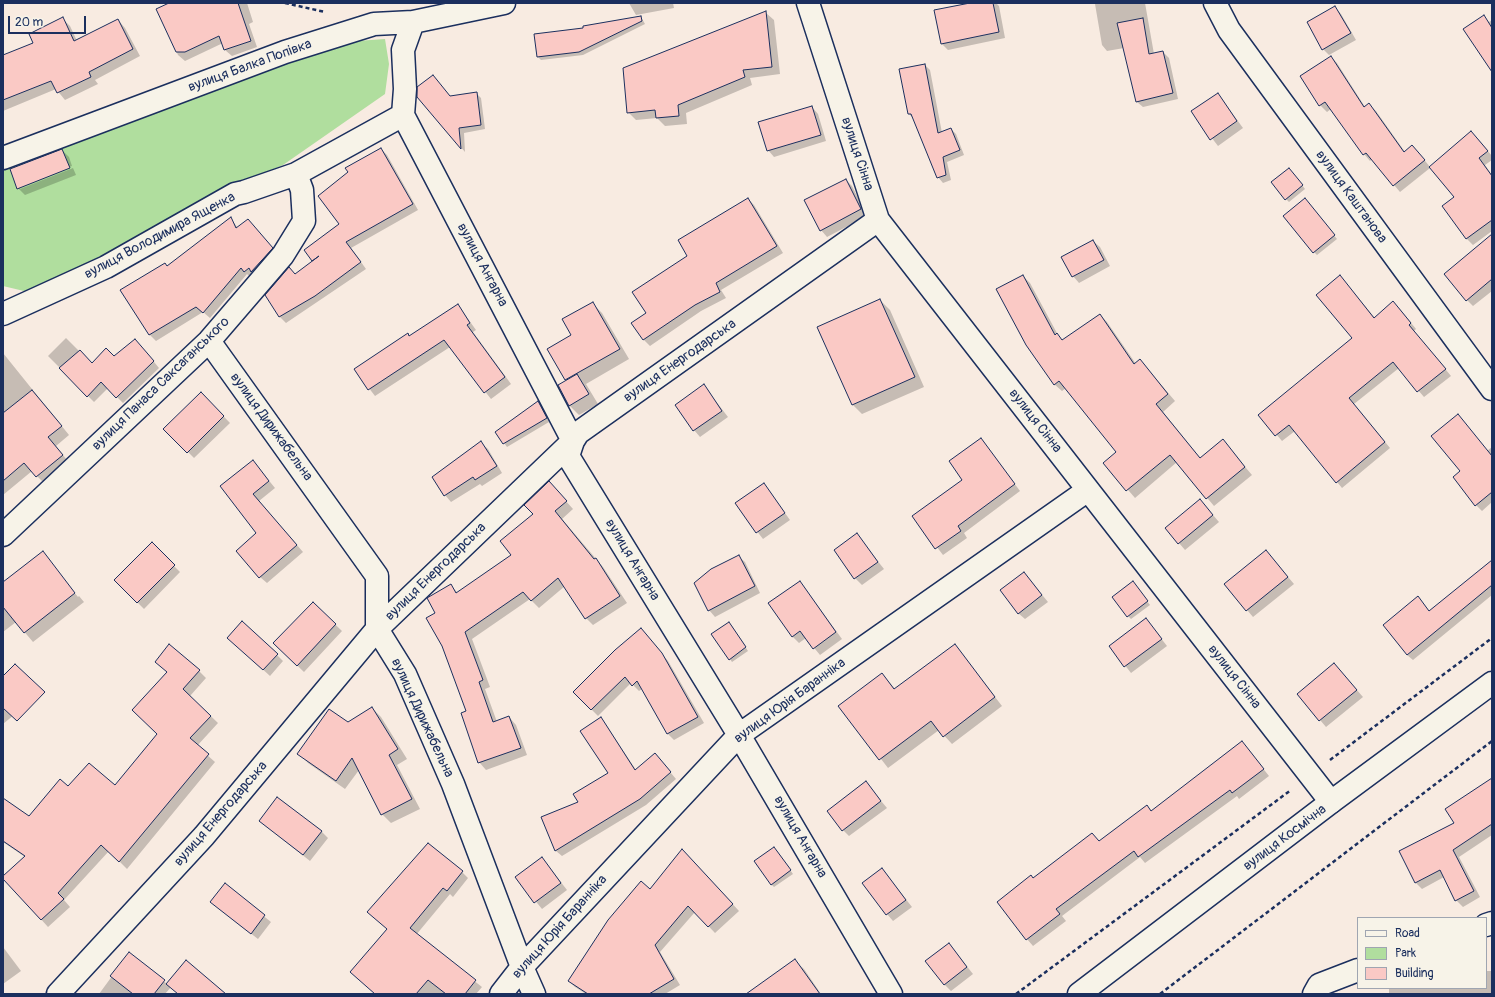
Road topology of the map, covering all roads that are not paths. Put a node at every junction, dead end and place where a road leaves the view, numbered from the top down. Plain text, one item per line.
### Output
1 (504, 3) edge
2 (808, 3) edge
3 (1215, 3) edge
4 (413, 22) junction
5 (403, 115) junction
6 (3, 158) edge
7 (296, 174) junction
8 (878, 220) junction
9 (3, 314) edge
10 (209, 341) junction
11 (1492, 389) edge
12 (573, 441) junction
13 (1088, 490) junction
14 (3, 535) edge
15 (376, 629) junction
16 (1492, 683) edge
17 (739, 735) junction
18 (1331, 802) junction
19 (522, 967) junction
20 (1357, 970) edge
21 (58, 994) edge
22 (501, 994) edge
23 (534, 994) edge
24 (892, 994) edge
25 (1079, 994) edge
26 (1314, 994) edge

1 - 4 street, вулиця Балка Попівка
2 - 8 street, вулиця Сінна
3 - 11 street, вулиця Каштанова
4 - 5 street
4 - 6 street, вулиця Балка Попівка
5 - 7 street, вулиця Володимира Ященка
5 - 12 street, вулиця Ангарна
7 - 9 street, вулиця Володимира Ященка
7 - 10 street, вулиця Панаса Саксаганського
8 - 12 street, вулиця Енергодарська
8 - 13 street, вулиця Сінна
10 - 14 street, вулиця Панаса Саксаганського
10 - 15 street, вулиця Дирижабельна
12 - 15 street, вулиця Енергодарська
12 - 17 street, вулиця Ангарна
13 - 17 street, вулиця Юрія Баранніка
13 - 18 street, вулиця Сінна
15 - 19 street, вулиця Дирижабельна
15 - 21 street, вулиця Енергодарська
16 - 18 street, вулиця Космічна
17 - 19 street, вулиця Юрія Баранніка
17 - 24 street, вулиця Ангарна
18 - 25 street, вулиця Космічна
19 - 22 street, вулиця Юрія Баранніка
19 - 23 street, вулиця Дирижабельна
20 - 26 street

